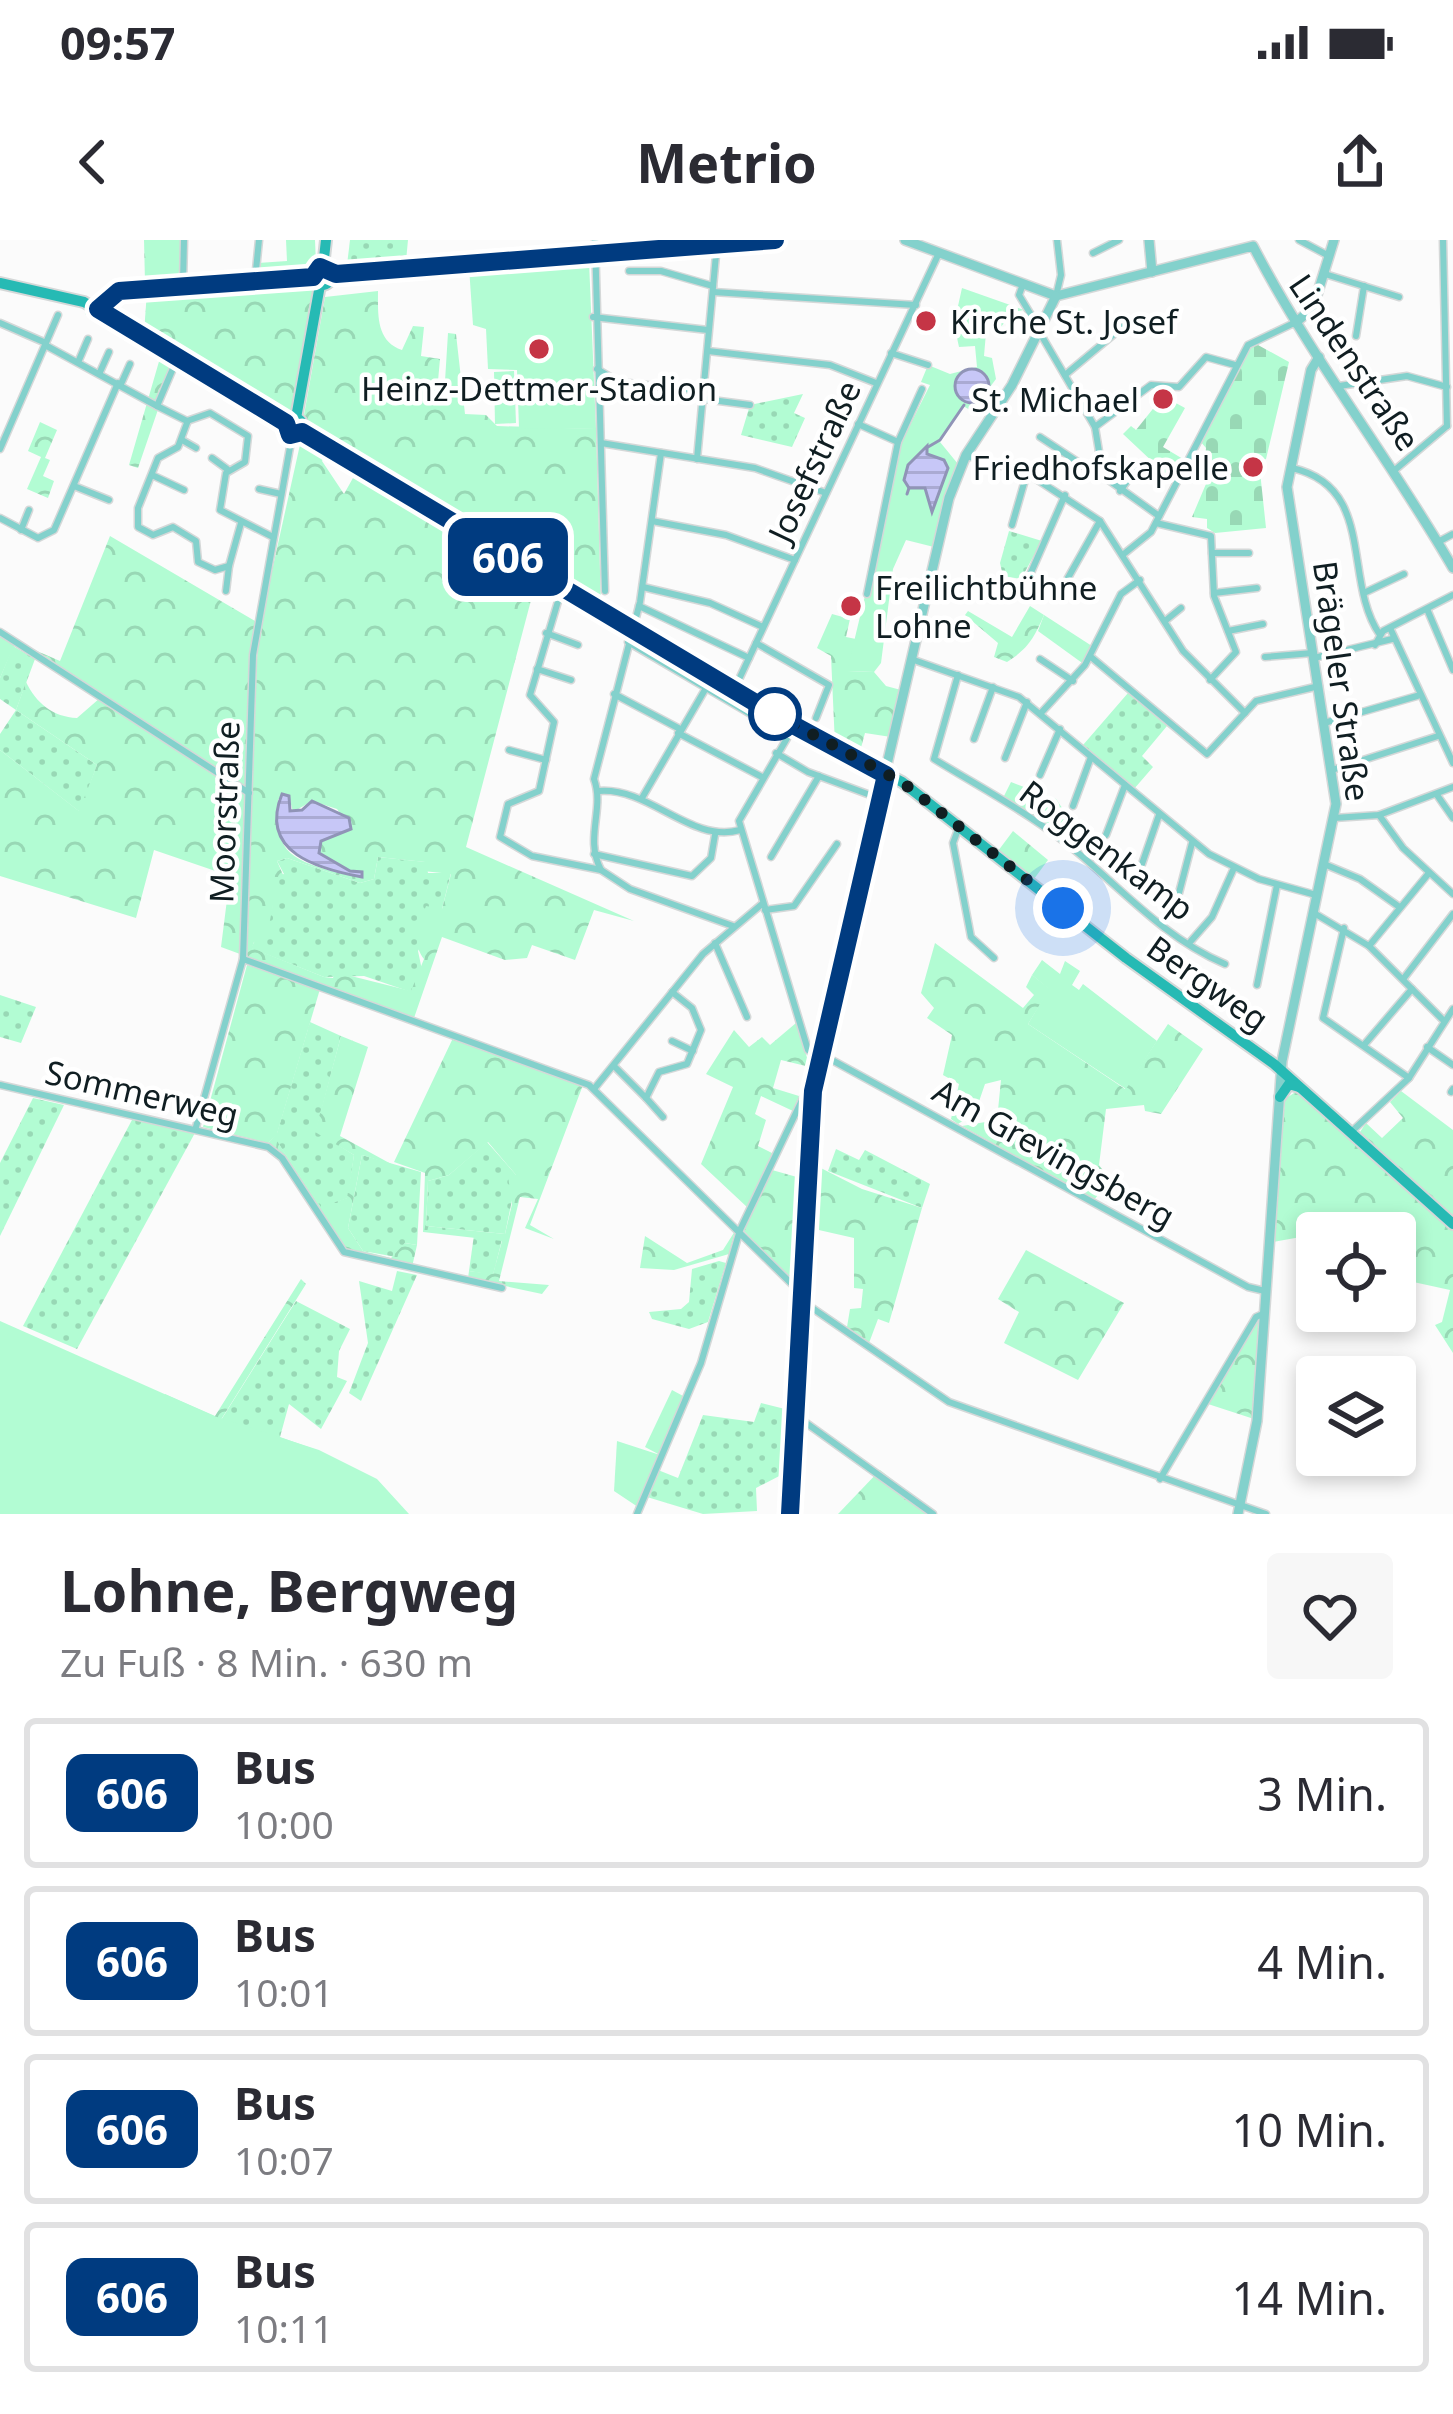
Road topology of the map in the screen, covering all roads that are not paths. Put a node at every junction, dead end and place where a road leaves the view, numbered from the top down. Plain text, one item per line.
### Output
1 (184, 240) edge
2 (259, 240) edge
3 (326, 240) edge
4 (595, 240) edge
5 (775, 240) edge
6 (904, 240) edge
7 (952, 240) edge
8 (1057, 240) edge
9 (1119, 240) edge
10 (1149, 240) edge
11 (1299, 240) edge
12 (1334, 240) edge
13 (1443, 240) edge
14 (703, 242) edge
15 (645, 244) edge
16 (717, 244) junction
17 (591, 253) junction
18 (1093, 253) dead end
19 (943, 254) junction
20 (1330, 256) junction
21 (327, 271) junction
22 (628, 271) dead end
23 (1152, 272) junction
24 (1325, 274) junction
25 (255, 280) junction
26 (316, 281) junction
27 (0, 284) edge
28 (1023, 284) junction
29 (183, 285) junction
30 (1364, 286) junction
31 (713, 289) junction
32 (1056, 296) junction
33 (1442, 296) junction
34 (1453, 296) edge
35 (1399, 297) dead end
36 (916, 305) junction
37 (98, 309) junction
38 (58, 315) dead end
39 (593, 317) junction
40 (0, 323) edge
41 (1295, 323) junction
42 (1125, 325) dead end
43 (710, 330) junction
44 (1040, 332) junction
45 (1356, 336) dead end
46 (88, 339) dead end
47 (45, 344) junction
48 (708, 351) junction
49 (110, 352) dead end
50 (891, 353) junction
51 (1319, 357) junction
52 (178, 358) junction
53 (79, 360) junction
54 (130, 364) dead end
55 (1450, 364) edge
56 (928, 365) dead end
57 (1235, 365) junction
58 (597, 369) junction
59 (100, 372) junction
60 (1065, 375) junction
61 (876, 382) junction
62 (119, 383) junction
63 (1339, 386) junction
64 (1451, 388) edge
65 (922, 389) dead end
66 (704, 395) junction
67 (750, 405) dead end
68 (158, 406) junction
69 (291, 421) junction
70 (187, 422) junction
71 (857, 424) junction
72 (1447, 426) junction
73 (1095, 427) junction
74 (297, 434) junction
75 (1453, 434) edge
76 (1040, 437) dead end
77 (182, 440) junction
78 (898, 442) junction
79 (601, 443) dead end
80 (0, 448) edge
81 (196, 448) dead end
82 (661, 453) junction
83 (966, 455) junction
84 (212, 458) dead end
85 (698, 459) junction
86 (1101, 467) junction
87 (1289, 468) junction
88 (1396, 469) junction
89 (227, 470) junction
90 (1136, 470) dead end
91 (1027, 473) junction
92 (152, 475) junction
93 (74, 486) junction
94 (259, 489) dead end
95 (184, 490) dead end
96 (1120, 491) junction
97 (826, 493) junction
98 (281, 494) junction
99 (1065, 495) junction
100 (109, 500) dead end
101 (29, 511) dead end
102 (0, 518) edge
103 (1157, 519) junction
104 (1100, 520) junction
105 (652, 521) junction
106 (241, 523) junction
107 (1012, 525) dead end
108 (21, 530) junction
109 (1453, 534) edge
110 (273, 537) junction
111 (1438, 542) junction
112 (1125, 553) junction
113 (1212, 553) junction
114 (1250, 553) dead end
115 (794, 560) junction
116 (229, 566) junction
117 (1453, 568) edge
118 (1404, 574) dead end
119 (1029, 577) dead end
120 (1139, 580) junction
121 (643, 587) junction
122 (562, 588) junction
123 (1257, 588) dead end
124 (226, 591) dead end
125 (605, 591) dead end
126 (1060, 592) dead end
127 (1366, 592) junction
128 (1214, 593) junction
129 (867, 594) dead end
130 (1453, 595) edge
131 (639, 606) junction
132 (1181, 608) dead end
133 (1427, 609) junction
134 (1164, 621) junction
135 (1263, 624) dead end
136 (763, 627) junction
137 (1390, 628) junction
138 (0, 632) edge
139 (1228, 632) junction
140 (546, 633) junction
141 (1380, 635) junction
142 (630, 636) junction
143 (1393, 639) junction
144 (756, 643) junction
145 (578, 645) dead end
146 (1375, 645) junction
147 (1314, 656) junction
148 (1091, 657) junction
149 (1264, 657) dead end
150 (749, 658) junction
151 (911, 659) junction
152 (1040, 659) dead end
153 (537, 669) junction
154 (1453, 670) edge
155 (958, 675) junction
156 (571, 680) dead end
157 (1210, 680) junction
158 (1073, 681) junction
159 (1319, 686) junction
160 (993, 687) junction
161 (706, 688) junction
162 (734, 690) junction
163 (614, 694) junction
164 (1417, 696) junction
165 (1027, 702) junction
166 (1041, 713) junction
167 (1245, 713) junction
168 (816, 718) dead end
169 (1324, 723) junction
170 (1060, 729) junction
171 (679, 731) junction
172 (791, 731) junction
173 (1438, 736) junction
174 (974, 739) dead end
175 (509, 750) dead end
176 (776, 753) junction
177 (1091, 757) junction
178 (1006, 758) dead end
179 (546, 760) junction
180 (1453, 763) edge
181 (1332, 770) junction
182 (886, 775) junction
183 (1040, 775) dead end
184 (819, 776) junction
185 (761, 777) junction
186 (1125, 785) junction
187 (1453, 787) edge
188 (599, 791) junction
189 (249, 793) junction
190 (1437, 795) junction
191 (642, 798) junction
192 (881, 799) junction
193 (1073, 806) dead end
194 (1159, 814) junction
195 (1379, 815) junction
196 (1334, 818) junction
197 (1453, 818) edge
198 (959, 827) junction
199 (741, 830) junction
200 (1106, 835) dead end
201 (715, 836) junction
202 (1192, 842) junction
203 (837, 844) dead end
204 (594, 854) junction
205 (771, 857) dead end
206 (1142, 864) dead end
207 (1324, 864) junction
208 (1234, 868) junction
209 (602, 870) junction
210 (1429, 873) junction
211 (1277, 885) junction
212 (1179, 893) dead end
213 (1453, 894) edge
214 (1318, 896) junction
215 (1398, 906) junction
216 (764, 907) junction
217 (1314, 914) junction
218 (1453, 914) edge
219 (733, 926) junction
220 (1344, 928) junction
221 (1191, 941) junction
222 (715, 943) junction
223 (1369, 946) junction
224 (994, 958) dead end
225 (243, 959) junction
226 (1225, 964) dead end
227 (1404, 979) junction
228 (1257, 985) dead end
229 (1412, 988) junction
230 (672, 992) junction
231 (1453, 1009) edge
232 (747, 1017) dead end
233 (1444, 1021) junction
234 (672, 1041) dead end
235 (1364, 1045) junction
236 (1427, 1047) junction
237 (693, 1051) junction
238 (819, 1056) junction
239 (1453, 1065) edge
240 (614, 1066) junction
241 (1281, 1070) junction
242 (1409, 1078) junction
243 (0, 1085) edge
244 (1302, 1088) junction
245 (594, 1089) junction
246 (813, 1091) junction
247 (1280, 1097) junction
248 (646, 1099) junction
249 (663, 1117) dead end
250 (196, 1127) junction
251 (1350, 1132) junction
252 (1453, 1224) edge
253 (740, 1230) junction
254 (502, 1288) dead end
255 (1266, 1292) junction
256 (802, 1298) junction
257 (1264, 1313) junction
258 (796, 1415) junction
259 (1160, 1479) junction
260 (1239, 1510) edge
261 (637, 1514) edge
262 (790, 1514) edge
263 (933, 1514) edge
264 (1266, 1514) edge

1 - 29 street
2 - 25 street
3 - 21 main road
4 - 17 street
5 - 16 street
6 - 19 street
7 - 19 street, Josefstraße
8 - 32 street
9 - 18 street
10 - 23 street
11 - 20 street
12 - 20 street
13 - 33 street
14 - 15 street
14 - 16 street
15 - 17 street
16 - 31 street
17 - 21 street
17 - 39 street
19 - 28 street
19 - 36 street, Josefstraße
20 - 24 street
21 - 26 main road
22 - 31 street
23 - 32 street
23 - 41 street, Lindenstraße
24 - 30 street
24 - 41 street
25 - 26 street
25 - 29 street
26 - 69 main road
27 - 37 main road
28 - 32 street
28 - 44 street
29 - 37 street
30 - 35 street
30 - 45 street
31 - 36 street
31 - 43 street
32 - 44 street
33 - 34 street
33 - 55 street
36 - 50 street, Josefstraße
37 - 52 main road
38 - 47 street
39 - 43 street
39 - 58 street
40 - 47 street
41 - 51 street, Lindenstraße
41 - 57 street
42 - 60 street
43 - 48 street
44 - 60 street
44 - 83 street
46 - 53 street
47 - 53 street
47 - 80 street
48 - 61 street
48 - 66 street
49 - 59 street
50 - 56 street
50 - 61 street, Josefstraße
51 - 63 street, Lindenstraße
51 - 87 street, Brägeler Straße
52 - 68 street
52 - 69 main road
53 - 59 street
54 - 62 street
55 - 64 street
57 - 73 street
57 - 103 street
58 - 66 street
58 - 125 street
59 - 62 street
60 - 73 street
61 - 71 street, Josefstraße
62 - 68 street
62 - 93 street
63 - 64 street
63 - 88 street, Lindenstraße
64 - 72 street
65 - 78 street
66 - 67 street
66 - 85 street
68 - 70 street
69 - 74 main road
70 - 77 street
70 - 89 street
71 - 78 street
71 - 97 street, Josefstraße
72 - 75 street
72 - 88 street
73 - 86 street
74 - 98 street, Moorstraße
74 - 122 main road, Bergweg
76 - 86 street
77 - 81 street
77 - 92 street
78 - 129 street
79 - 82 street
82 - 85 street
82 - 105 street
83 - 91 street
83 - 151 street
84 - 89 street
85 - 97 street
86 - 96 street
87 - 127 street
87 - 147 street, Brägeler Straße
88 - 111 street, Lindenstraße
89 - 106 street
90 - 96 street
91 - 99 street
91 - 107 street
92 - 95 street
92 - 116 street
93 - 100 street
93 - 108 street
94 - 98 street
96 - 103 street
97 - 115 street, Josefstraße
98 - 110 street, Moorstraße
99 - 104 street
99 - 119 street
101 - 108 street
102 - 108 street
103 - 112 street
103 - 113 street
104 - 112 street
104 - 126 street
105 - 115 street
105 - 121 street
106 - 110 street
106 - 116 street
109 - 111 street
110 - 189 street, Moorstraße
111 - 117 street, Lindenstraße
112 - 120 street
113 - 114 street
113 - 128 street
115 - 136 street, Josefstraße
116 - 124 street
118 - 127 street
120 - 134 street
120 - 148 street
121 - 131 street
121 - 136 street
122 - 140 street
122 - 142 main road, Bergweg
123 - 128 street
127 - 141 street
128 - 139 street
130 - 133 street
131 - 142 street
131 - 150 street
132 - 134 street
133 - 137 street
133 - 154 street
134 - 157 street
135 - 139 street
136 - 144 street, Josefstraße
137 - 141 street
137 - 143 street
138 - 189 street
139 - 157 street
140 - 145 street
140 - 153 street
141 - 146 street
142 - 161 street
142 - 162 main road, Bergweg
142 - 163 street
143 - 146 street
143 - 164 street
144 - 150 street, Josefstraße
144 - 168 street
146 - 147 street
147 - 149 street
147 - 159 street, Brägeler Straße
148 - 158 street
148 - 167 street
150 - 162 street, Josefstraße
151 - 155 street
151 - 182 street
152 - 158 street
153 - 156 street
153 - 179 street
155 - 160 street
155 - 221 street, Roggenkamp
157 - 167 street
158 - 166 street
159 - 167 street
159 - 169 street, Brägeler Straße
160 - 165 street
160 - 174 street
161 - 171 street
161 - 172 street
162 - 172 main road, Bergweg
163 - 171 street
163 - 188 street
164 - 169 street
164 - 173 street
165 - 166 street
165 - 178 street
166 - 170 street
169 - 181 street, Brägeler Straße
170 - 177 street
170 - 183 street
171 - 185 street
171 - 191 street
172 - 176 street
172 - 182 main road, Bergweg
173 - 180 street
173 - 181 street
175 - 179 street
176 - 184 street
176 - 185 street
177 - 186 street
177 - 193 street
179 - 209 street
181 - 196 street, Brägeler Straße
182 - 192 street
182 - 198 main road, Bergweg
184 - 192 street
184 - 205 street
185 - 199 street
186 - 194 street
186 - 200 street
187 - 190 street
188 - 191 street
188 - 204 street
189 - 225 street, Moorstraße
190 - 195 street
190 - 197 street
191 - 201 street
192 - 238 street
194 - 202 street
194 - 206 street
195 - 196 street
195 - 210 street
196 - 207 street, Brägeler Straße
198 - 224 street
198 - 241 main road, Bergweg
199 - 201 street
199 - 216 street
201 - 204 street
202 - 208 street
202 - 212 street
203 - 216 street
204 - 209 street
207 - 214 street, Brägeler Straße
207 - 215 street
208 - 211 street
208 - 221 street, Roggenkamp
209 - 219 street
210 - 213 street
210 - 215 street
211 - 214 street
211 - 228 street
214 - 217 street, Brägeler Straße
215 - 223 street
216 - 219 street
216 - 238 street
217 - 220 street
217 - 241 street, Brägeler Straße
218 - 227 street
219 - 222 street
220 - 223 street
220 - 235 street
221 - 226 street
222 - 230 street
222 - 232 street
223 - 227 street
225 - 245 street
225 - 250 street, Moorstraße
227 - 229 street
229 - 233 street
229 - 235 street
230 - 237 street
230 - 240 street
231 - 233 street
233 - 236 street
234 - 237 street
235 - 242 street
236 - 239 street
236 - 242 street
237 - 248 street
238 - 246 street
238 - 255 street, Am Grevingsberg
240 - 245 street
240 - 248 street
241 - 244 main road, Bergweg
241 - 247 street, Brägeler Straße
242 - 251 street
243 - 250 street, Sommerweg
244 - 247 main road
244 - 251 main road, Bergweg
245 - 253 street
246 - 253 street
246 - 256 street
247 - 255 street, Brägeler Straße
248 - 249 street
250 - 254 street, Sommerweg
251 - 252 main road, Bergweg
253 - 256 street
253 - 261 street
255 - 257 street, Brägeler Straße
256 - 258 street
256 - 259 street
257 - 259 street
257 - 260 street, Brägeler Straße
258 - 262 street
258 - 263 street
259 - 260 street
260 - 264 street

